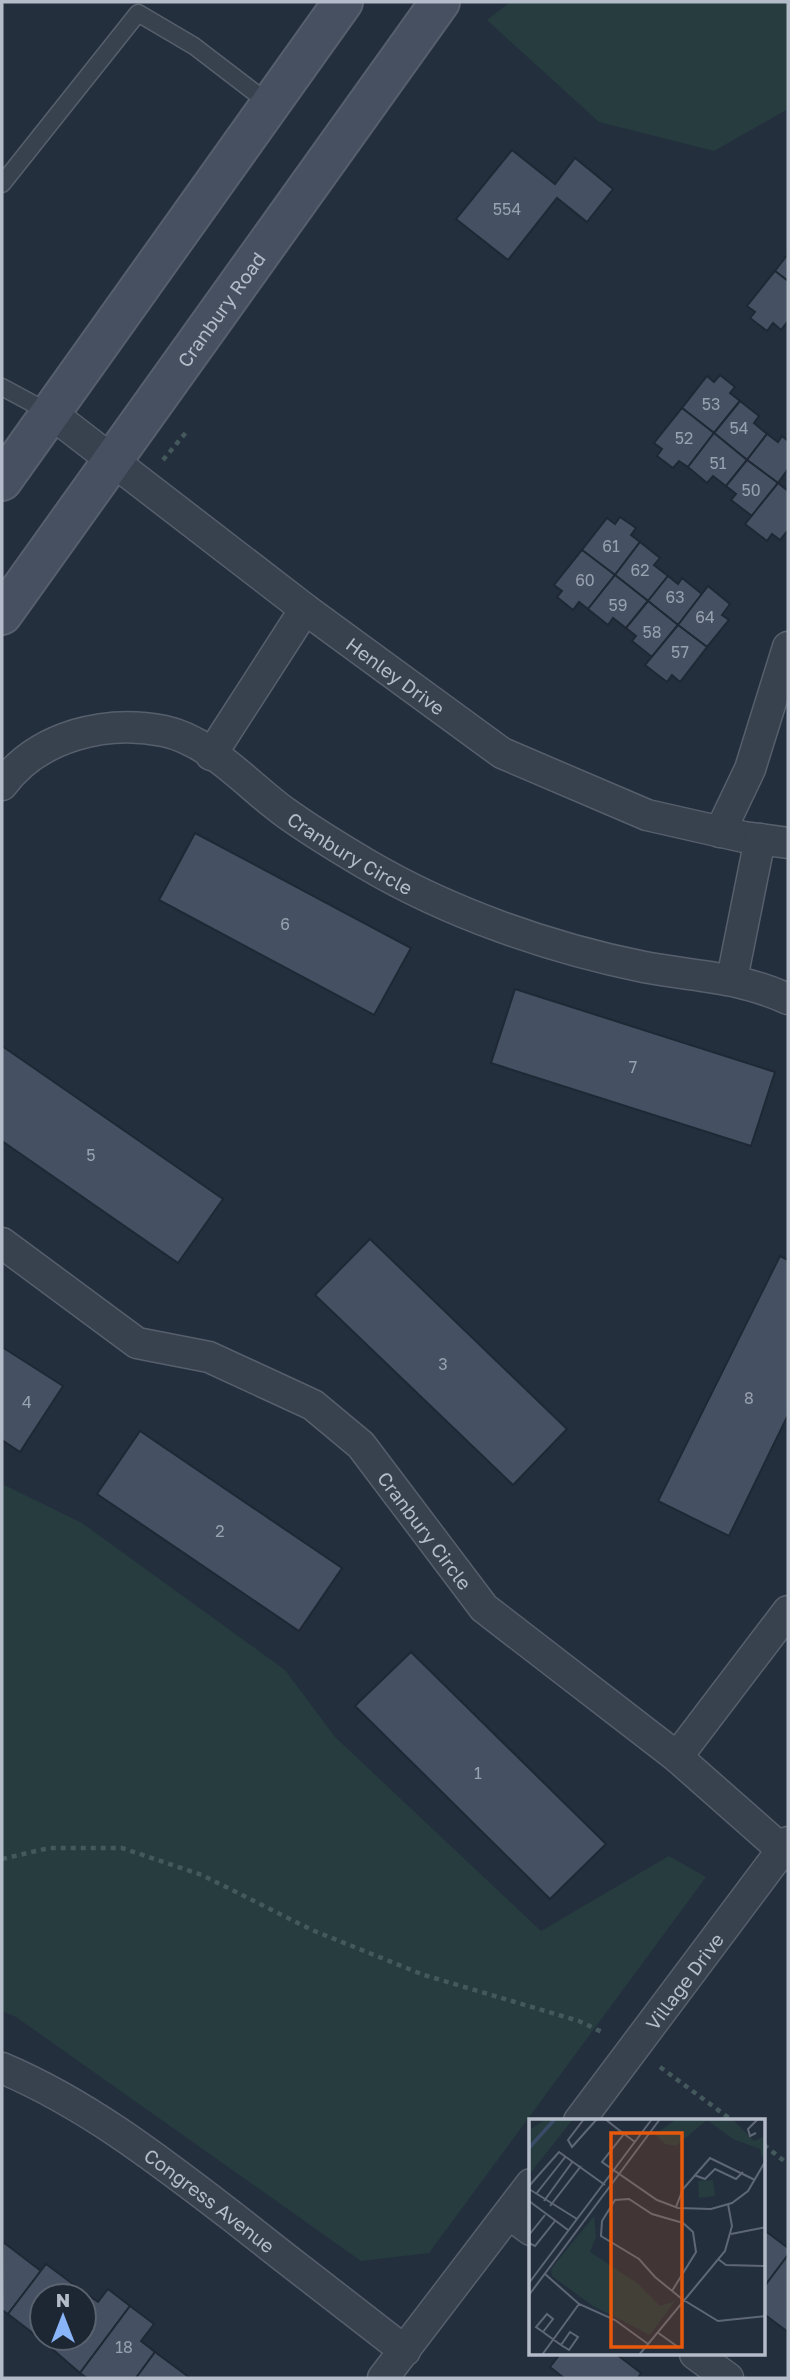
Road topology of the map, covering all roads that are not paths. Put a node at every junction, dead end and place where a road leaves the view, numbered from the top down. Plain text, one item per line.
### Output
1 (125, 2) edge
2 (343, 2) edge
3 (440, 2) edge
4 (138, 13) junction
5 (271, 105) junction
6 (2, 184) edge
7 (2, 387) edge
8 (52, 414) junction
9 (114, 459) junction
10 (2, 481) edge
11 (305, 609) junction
12 (2, 615) edge
13 (788, 647) edge
14 (211, 755) junction
15 (2, 785) edge
16 (720, 832) junction
17 (774, 841) edge
18 (732, 979) junction
19 (788, 999) edge
20 (2, 1243) edge
21 (788, 1611) edge
22 (677, 1757) junction
23 (786, 1849) edge
24 (2, 2068) edge
25 (580, 2119) edge
26 (529, 2191) edge
27 (520, 2222) edge
28 (405, 2351) junction
29 (698, 2356) edge
30 (383, 2378) edge
31 (728, 2378) edge

1 - 4 lane
2 - 5 main road
3 - 9 main road, Cranbury Road
4 - 5 lane
4 - 6 lane
5 - 8 main road
7 - 8 lane
8 - 9 street, Henley Drive
8 - 10 main road
9 - 11 street, Henley Drive
9 - 12 main road, Cranbury Road
11 - 14 street
11 - 16 street, Henley Drive
13 - 16 street
14 - 15 street, Cranbury Circle
14 - 18 street, Cranbury Circle
16 - 17 street, Henley Drive
17 - 18 street
18 - 19 street, Cranbury Circle
20 - 22 street, Cranbury Circle
21 - 22 street
22 - 23 street, Cranbury Circle
23 - 25 street, Village Drive
24 - 28 street, Congress Avenue
26 - 27 street
27 - 28 street
28 - 30 street
29 - 31 street

